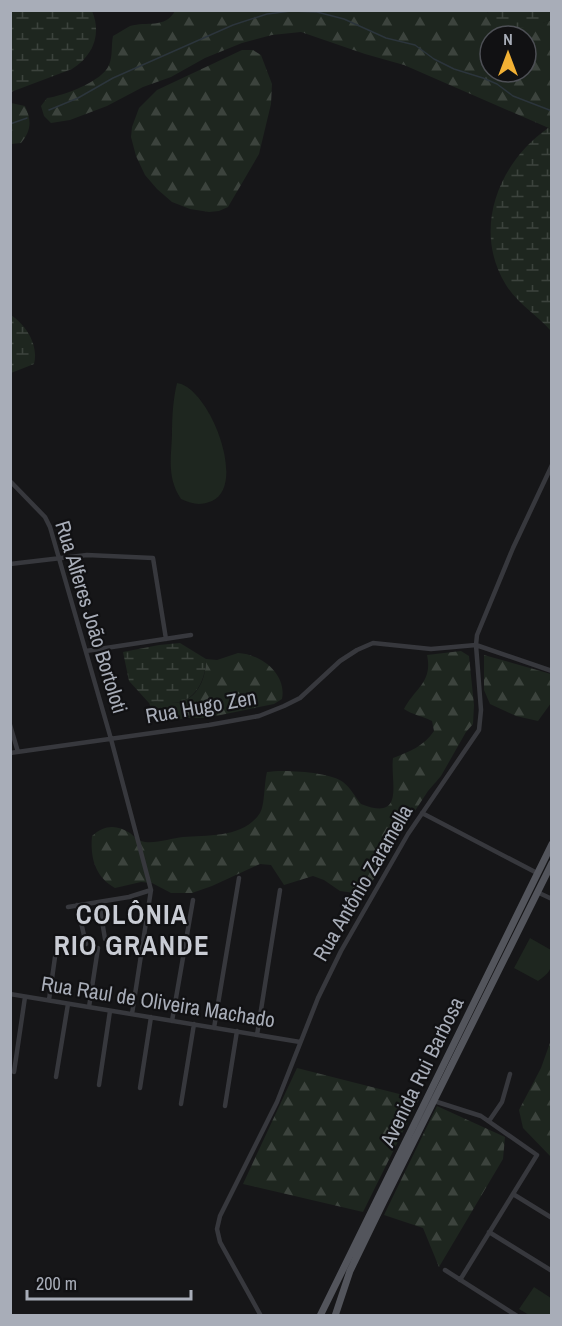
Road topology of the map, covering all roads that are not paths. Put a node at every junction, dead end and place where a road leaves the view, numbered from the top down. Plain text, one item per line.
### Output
1 (552, 465) edge
2 (10, 481) edge
3 (59, 557) junction
4 (10, 564) edge
5 (191, 635) dead end
6 (166, 639) junction
7 (476, 645) junction
8 (86, 651) junction
9 (552, 671) edge
10 (10, 724) edge
11 (111, 739) junction
12 (18, 752) junction
13 (10, 753) edge
14 (422, 813) junction
15 (552, 844) edge
16 (552, 863) edge
17 (537, 873) junction
18 (239, 878) dead end
19 (151, 890) junction
20 (280, 890) dead end
21 (537, 892) junction
22 (552, 899) edge
23 (193, 900) dead end
24 (99, 902) junction
25 (77, 905) junction
26 (68, 907) dead end
27 (105, 939) dead end
28 (86, 944) dead end
29 (98, 948) dead end
30 (55, 957) dead end
31 (10, 994) edge
32 (25, 997) junction
33 (49, 1000) junction
34 (68, 1004) junction
35 (89, 1007) junction
36 (110, 1011) junction
37 (132, 1014) junction
38 (151, 1017) junction
39 (172, 1021) junction
40 (194, 1024) junction
41 (214, 1028) junction
42 (237, 1031) junction
43 (257, 1035) junction
44 (300, 1042) junction
45 (14, 1072) dead end
46 (510, 1074) dead end
47 (56, 1077) dead end
48 (99, 1084) dead end
49 (140, 1088) dead end
50 (434, 1101) junction
51 (181, 1104) dead end
52 (225, 1106) dead end
53 (489, 1121) junction
54 (513, 1194) junction
55 (551, 1216) edge
56 (489, 1232) junction
57 (445, 1270) dead end
58 (552, 1271) edge
59 (460, 1280) junction
60 (261, 1316) edge
61 (320, 1316) edge
62 (335, 1316) edge
63 (517, 1316) edge

1 - 7 street, Rua Antônio Zaramella
2 - 3 street, Rua Alferes João Bortoloti
3 - 4 street
3 - 6 street
3 - 8 street, Rua Alferes João Bortoloti
5 - 6 street
6 - 8 street
7 - 9 street, Rua Hugo Zen
7 - 11 street, Rua Hugo Zen
7 - 14 street, Rua Antônio Zaramella
8 - 11 street, Rua Alferes João Bortoloti
10 - 12 street
11 - 12 street, Rua Hugo Zen
11 - 19 street, Rua Alferes João Bortoloti
12 - 13 street, Rua Hugo Zen
14 - 17 street
14 - 44 street, Rua Antônio Zaramella
15 - 17 main road, Avenida Rui Barbosa
16 - 21 main road, Avenida Rui Barbosa
17 - 61 main road, Avenida Rui Barbosa
18 - 41 street
19 - 24 street
19 - 37 street
20 - 43 street
21 - 22 street
21 - 50 main road, Avenida Rui Barbosa
23 - 39 street
24 - 25 street
24 - 27 street
25 - 26 street
25 - 28 street
29 - 35 street
30 - 33 street
31 - 32 street, Rua Raul de Oliveira Machado
32 - 33 street, Rua Raul de Oliveira Machado
32 - 45 street
33 - 34 street, Rua Raul de Oliveira Machado
34 - 35 street, Rua Raul de Oliveira Machado
34 - 47 street
35 - 36 street, Rua Raul de Oliveira Machado
36 - 37 street, Rua Raul de Oliveira Machado
36 - 48 street
37 - 38 street, Rua Raul de Oliveira Machado
38 - 39 street, Rua Raul de Oliveira Machado
38 - 49 street
39 - 40 street, Rua Raul de Oliveira Machado
40 - 41 street, Rua Raul de Oliveira Machado
40 - 51 street
41 - 42 street, Rua Raul de Oliveira Machado
42 - 43 street, Rua Raul de Oliveira Machado
42 - 52 street
43 - 44 street, Rua Raul de Oliveira Machado
44 - 60 street, Rua Antônio Zaramella
46 - 53 street
50 - 53 street
50 - 62 main road, Avenida Rui Barbosa
53 - 54 street
54 - 55 street
54 - 56 street
56 - 58 street
56 - 59 street
57 - 59 street
59 - 63 street

